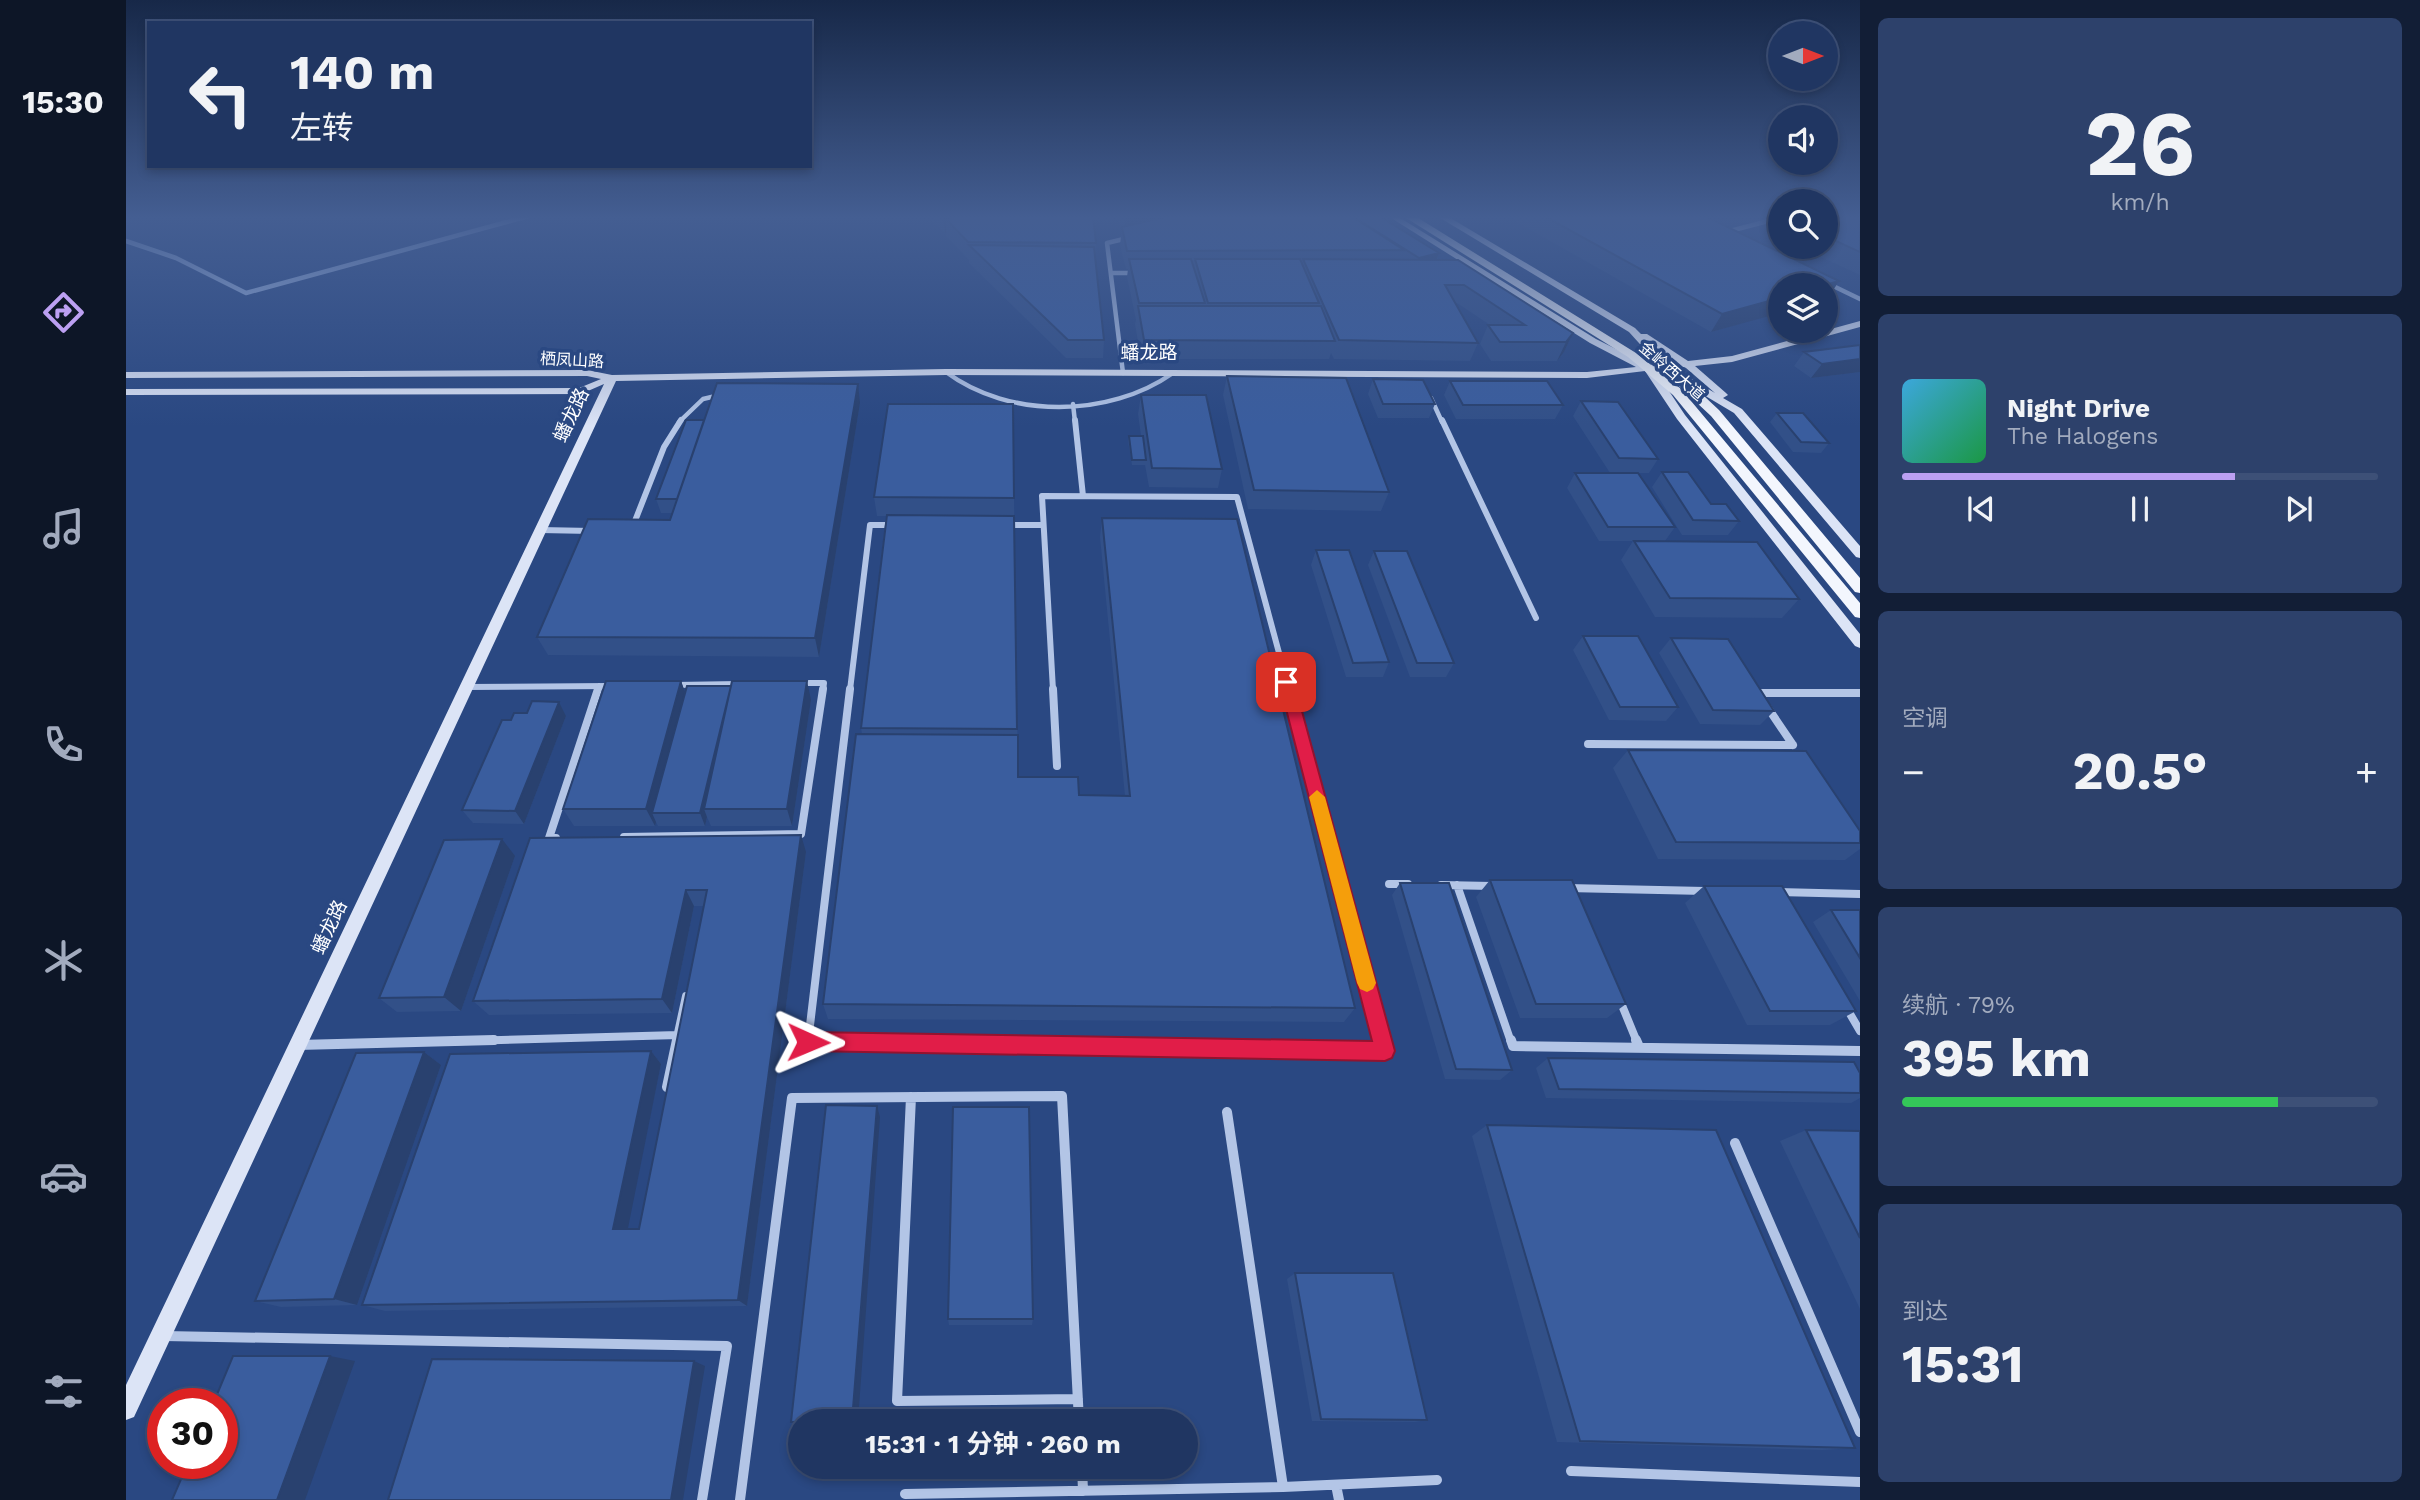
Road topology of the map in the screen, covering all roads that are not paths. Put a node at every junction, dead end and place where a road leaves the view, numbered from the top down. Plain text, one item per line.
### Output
1 (1113, 286) edge
2 (1505, 286) edge
3 (1522, 286) edge
4 (1541, 286) edge
5 (1558, 286) edge
6 (1838, 289) edge
7 (1860, 299) edge
8 (1860, 324) edge
9 (1632, 330) junction
10 (1593, 341) junction
11 (1688, 365) junction
12 (1666, 368) junction
13 (1650, 370) junction
14 (1635, 371) junction
15 (946, 372) junction
16 (1123, 373) junction
17 (1173, 373) junction
18 (126, 375) edge
19 (1420, 376) junction
20 (612, 378) junction
21 (126, 392) edge
22 (722, 395) edge
23 (1073, 404) junction
24 (1738, 411) junction
25 (1681, 417) junction
26 (1083, 496) junction
27 (897, 525) edge
28 (1003, 525) edge
29 (1043, 525) junction
30 (540, 530) junction
31 (605, 531) edge
32 (631, 531) edge
33 (1860, 554) edge
34 (1860, 588) edge
35 (1860, 613) edge
36 (1536, 618) dead end
37 (1860, 643) edge
38 (744, 684) edge
39 (784, 684) edge
40 (665, 685) edge
41 (598, 686) junction
42 (625, 686) edge
43 (466, 687) junction
44 (1860, 693) edge
45 (1588, 744) dead end
46 (1057, 766) dead end
47 (615, 837) edge
48 (562, 838) edge
49 (1389, 884) dead end
50 (1416, 884) edge
51 (1430, 884) edge
52 (1457, 885) junction
53 (1508, 886) edge
54 (1560, 888) edge
55 (1573, 888) junction
56 (1709, 891) edge
57 (1764, 892) edge
58 (1778, 892) junction
59 (1860, 894) edge
60 (1578, 900) edge
61 (1785, 904) edge
62 (688, 984) edge
63 (1614, 986) edge
64 (1839, 996) edge
65 (1860, 1031) edge
66 (678, 1035) junction
67 (297, 1045) junction
68 (1639, 1047) junction
69 (1860, 1051) edge
70 (911, 1097) junction
71 (665, 1099) edge
72 (1227, 1112) dead end
73 (1735, 1143) dead end
74 (160, 1336) junction
75 (1078, 1399) junction
76 (126, 1409) edge
77 (1078, 1409) edge
78 (1860, 1432) edge
79 (1571, 1471) dead end
80 (1083, 1479) edge
81 (1437, 1480) dead end
82 (1860, 1482) edge
83 (1336, 1485) junction
84 (1283, 1487) junction
85 (1083, 1491) junction
86 (905, 1494) dead end
87 (938, 1497) edge
88 (702, 1500) edge
89 (740, 1500) edge
90 (1339, 1500) edge

1 - 16 street
2 - 10 street
3 - 13 main road, 金岭西大道
4 - 12 main road, 金岭西大道
5 - 9 street
6 - 7 street
8 - 11 street
9 - 11 street
9 - 12 street
10 - 13 street
10 - 14 street
11 - 12 street
11 - 24 street
12 - 13 street
12 - 24 street
12 - 34 main road, 金岭西大道
13 - 14 street, 蟠龙路
13 - 25 street
13 - 35 main road, 金岭西大道
14 - 19 street, 蟠龙路
14 - 25 street
15 - 16 street, 蟠龙路
15 - 20 street, 蟠龙路
15 - 23 street
16 - 17 street, 蟠龙路
17 - 19 street, 蟠龙路
17 - 23 street
18 - 20 street, 栖凤山路
19 - 36 street
20 - 21 street, 栖凤山路
20 - 30 street, 蟠龙路
22 - 32 street
23 - 26 street
24 - 33 street
25 - 37 street
26 - 27 street
26 - 29 street
28 - 29 street
29 - 46 street
30 - 31 street
30 - 43 street, 蟠龙路
38 - 40 street
39 - 47 street
41 - 42 street
41 - 43 street
41 - 48 street
43 - 67 street, 蟠龙路
44 - 45 street
49 - 50 street
51 - 52 street
52 - 53 street
52 - 68 street
54 - 55 street
55 - 56 street
55 - 60 street
57 - 58 street
58 - 59 street
58 - 61 street
62 - 66 street
63 - 68 street
64 - 65 street
66 - 67 street
66 - 71 street
67 - 74 street, 蟠龙路
68 - 69 street
70 - 75 street
70 - 75 street
70 - 89 street
72 - 84 street
73 - 78 street
74 - 76 street, 蟠龙路
74 - 88 street
75 - 77 street
79 - 82 street
80 - 85 street
81 - 83 street
83 - 84 street
83 - 90 street
84 - 85 street
85 - 87 street
86 - 87 street

